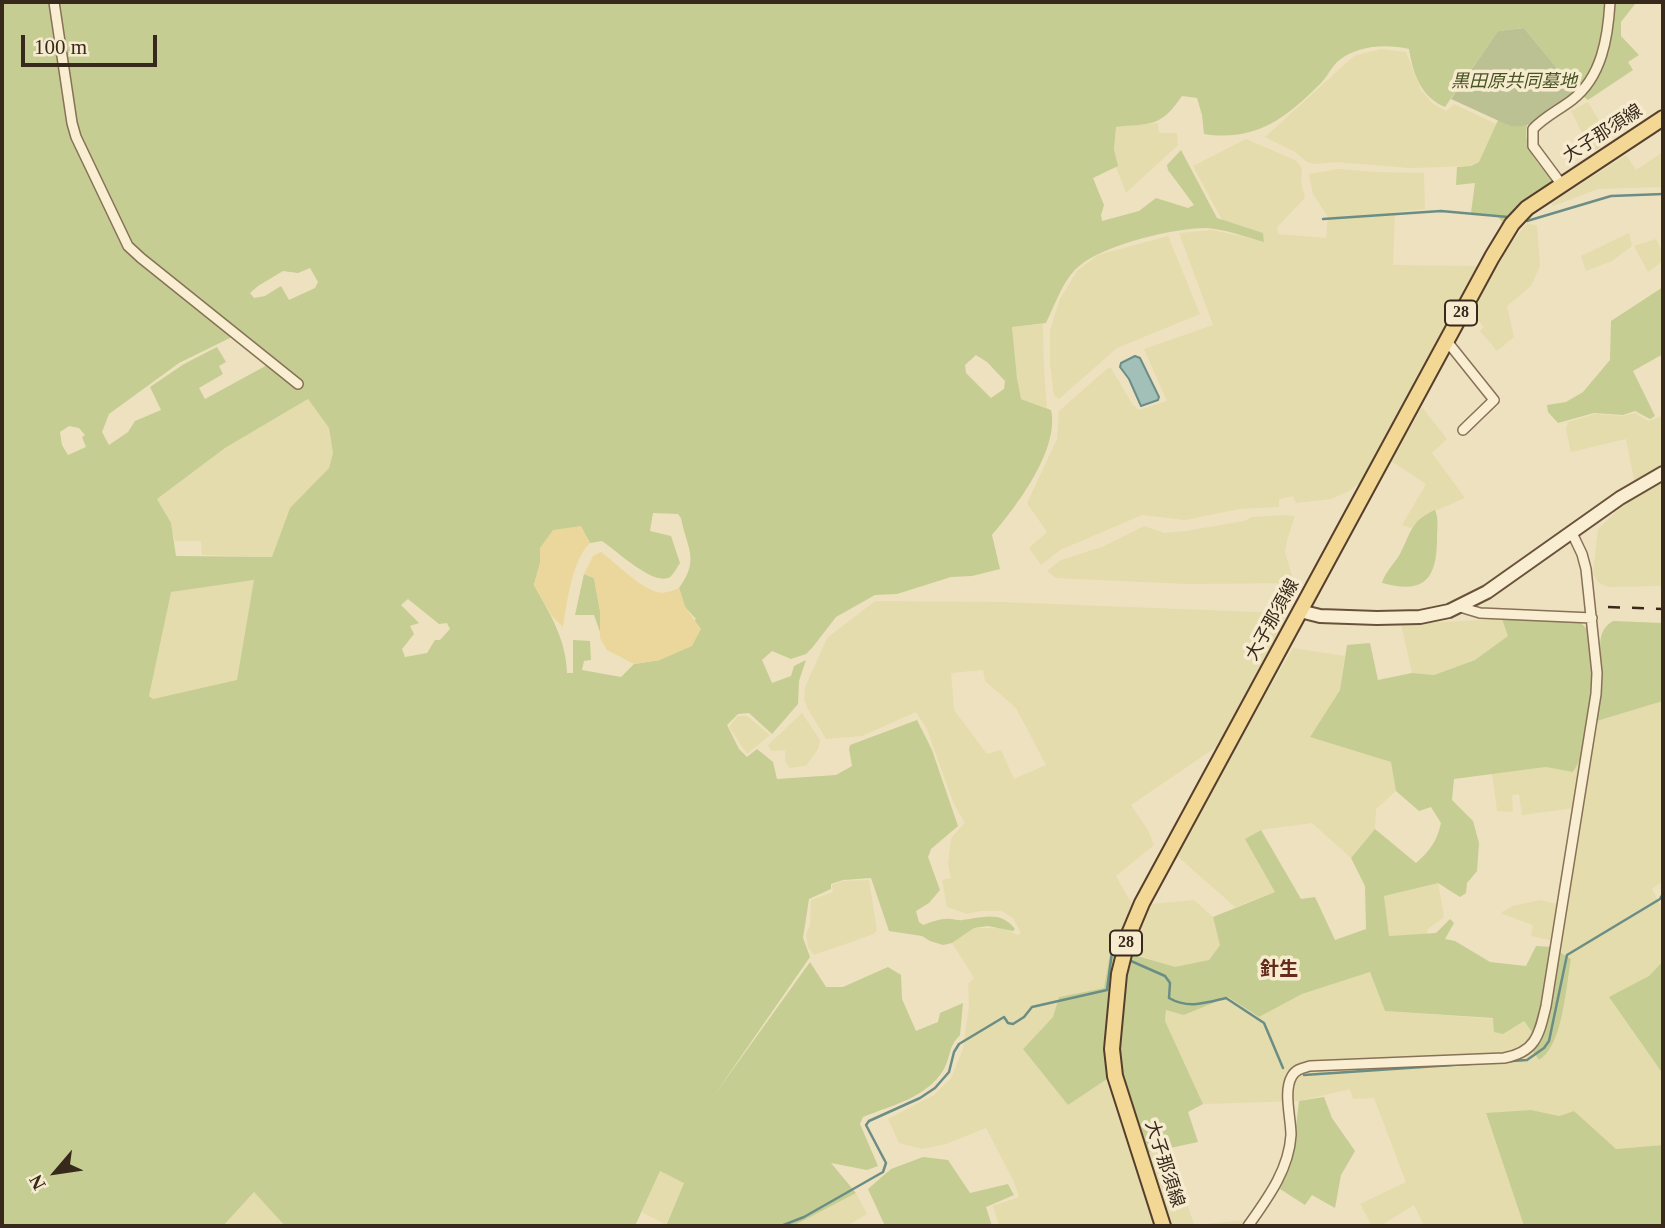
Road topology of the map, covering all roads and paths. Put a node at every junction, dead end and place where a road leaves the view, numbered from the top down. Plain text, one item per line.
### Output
1 (54, 2) edge
2 (1611, 2) edge
3 (1663, 118) edge
4 (1562, 185) junction
5 (1446, 340) junction
6 (298, 384) dead end
7 (1463, 430) dead end
8 (1663, 473) edge
9 (1572, 533) junction
10 (1460, 607) junction
11 (1300, 611) junction
12 (1592, 618) junction
13 (1163, 1226) edge
14 (1248, 1226) edge

1 - 6 street
2 - 4 street
3 - 4 main road, 大子那須線 / 28
4 - 5 main road, 大子那須線 / 28
5 - 7 street
5 - 11 main road, 大子那須線 / 28
8 - 9 street
9 - 10 street
9 - 12 street
10 - 11 street
10 - 12 street
11 - 13 main road, 大子那須線 / 28
12 - 14 street

